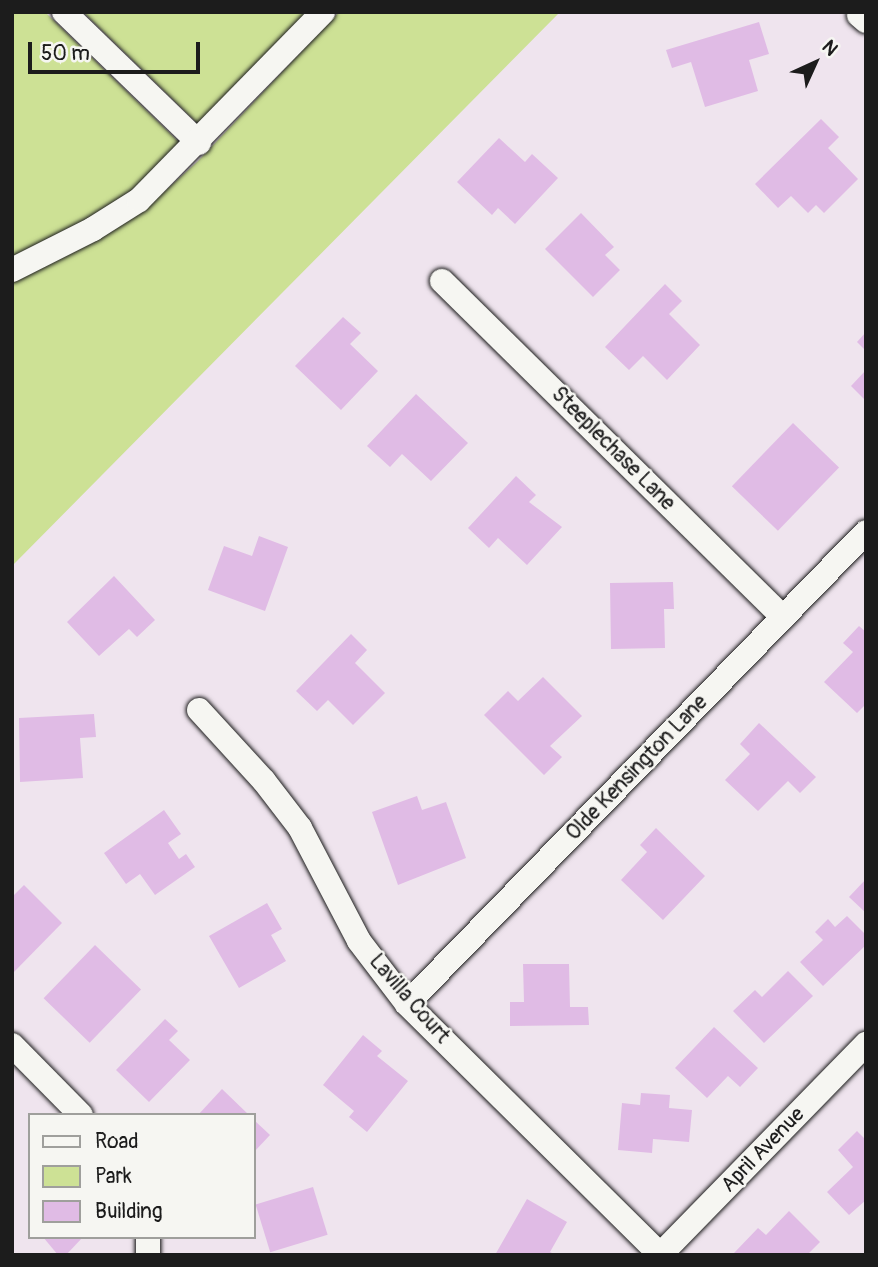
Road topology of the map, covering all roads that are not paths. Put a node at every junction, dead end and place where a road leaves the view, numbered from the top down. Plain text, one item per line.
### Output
1 (64, 12) edge
2 (323, 12) edge
3 (199, 143) junction
4 (12, 270) edge
5 (442, 281) dead end
6 (866, 532) edge
7 (783, 617) junction
8 (199, 710) dead end
9 (407, 1004) junction
10 (866, 1044) edge
11 (12, 1045) edge
12 (80, 1113) edge
13 (661, 1255) edge

1 - 3 street
2 - 3 street
3 - 4 street
5 - 7 street, Steeplechase Lane
6 - 7 street, Olde Kensington Lane
7 - 9 street, Olde Kensington Lane
8 - 9 street, Lavilla Court
9 - 13 street, Lavilla Court
10 - 13 street, April Avenue
11 - 12 street

